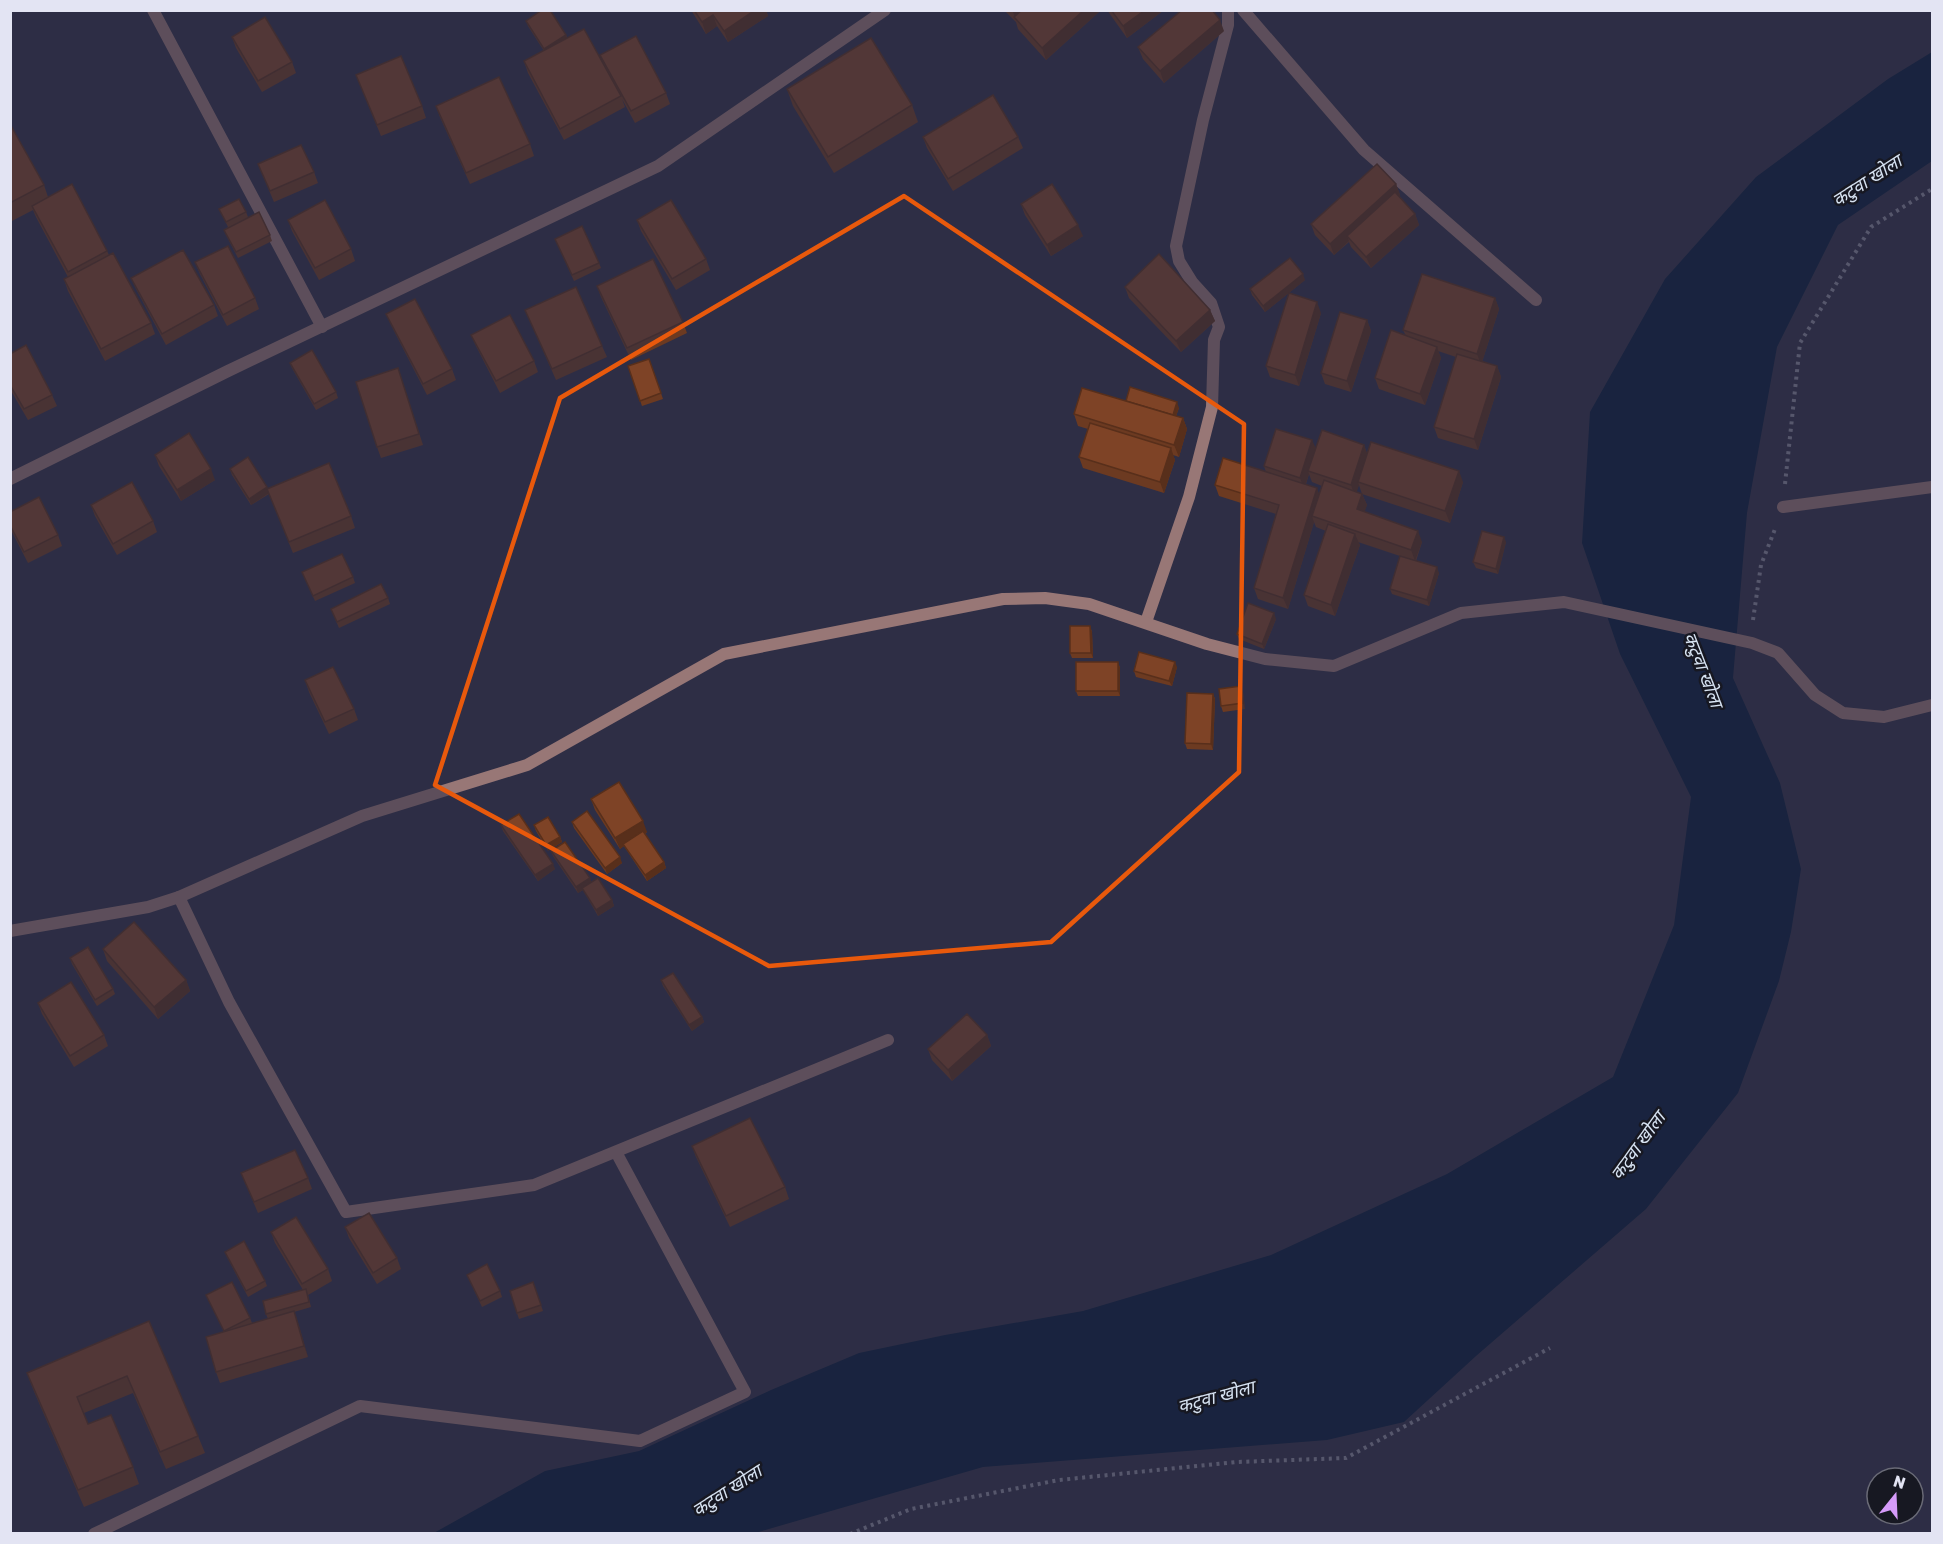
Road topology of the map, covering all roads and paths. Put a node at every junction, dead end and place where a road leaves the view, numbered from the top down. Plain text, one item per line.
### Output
1 (153, 10) edge
2 (885, 10) edge
3 (1228, 10) edge
4 (1243, 10) edge
5 (1932, 189) edge
6 (1536, 300) dead end
7 (322, 327) junction
8 (10, 479) edge
9 (1932, 487) edge
10 (1783, 507) junction
11 (1146, 622) junction
12 (1752, 643) junction
13 (1932, 705) edge
14 (179, 897) junction
15 (10, 931) edge
16 (888, 1040) dead end
17 (616, 1152) junction
18 (1550, 1348) dead end
19 (94, 1533) edge
20 (850, 1533) edge

1 - 7 street
2 - 7 street
3 - 11 street
4 - 6 street
5 - 10 path
7 - 8 street
9 - 10 street
10 - 12 path
11 - 12 street
11 - 14 street
12 - 13 street
14 - 15 street
14 - 17 street
16 - 17 street
17 - 19 street
18 - 20 path

